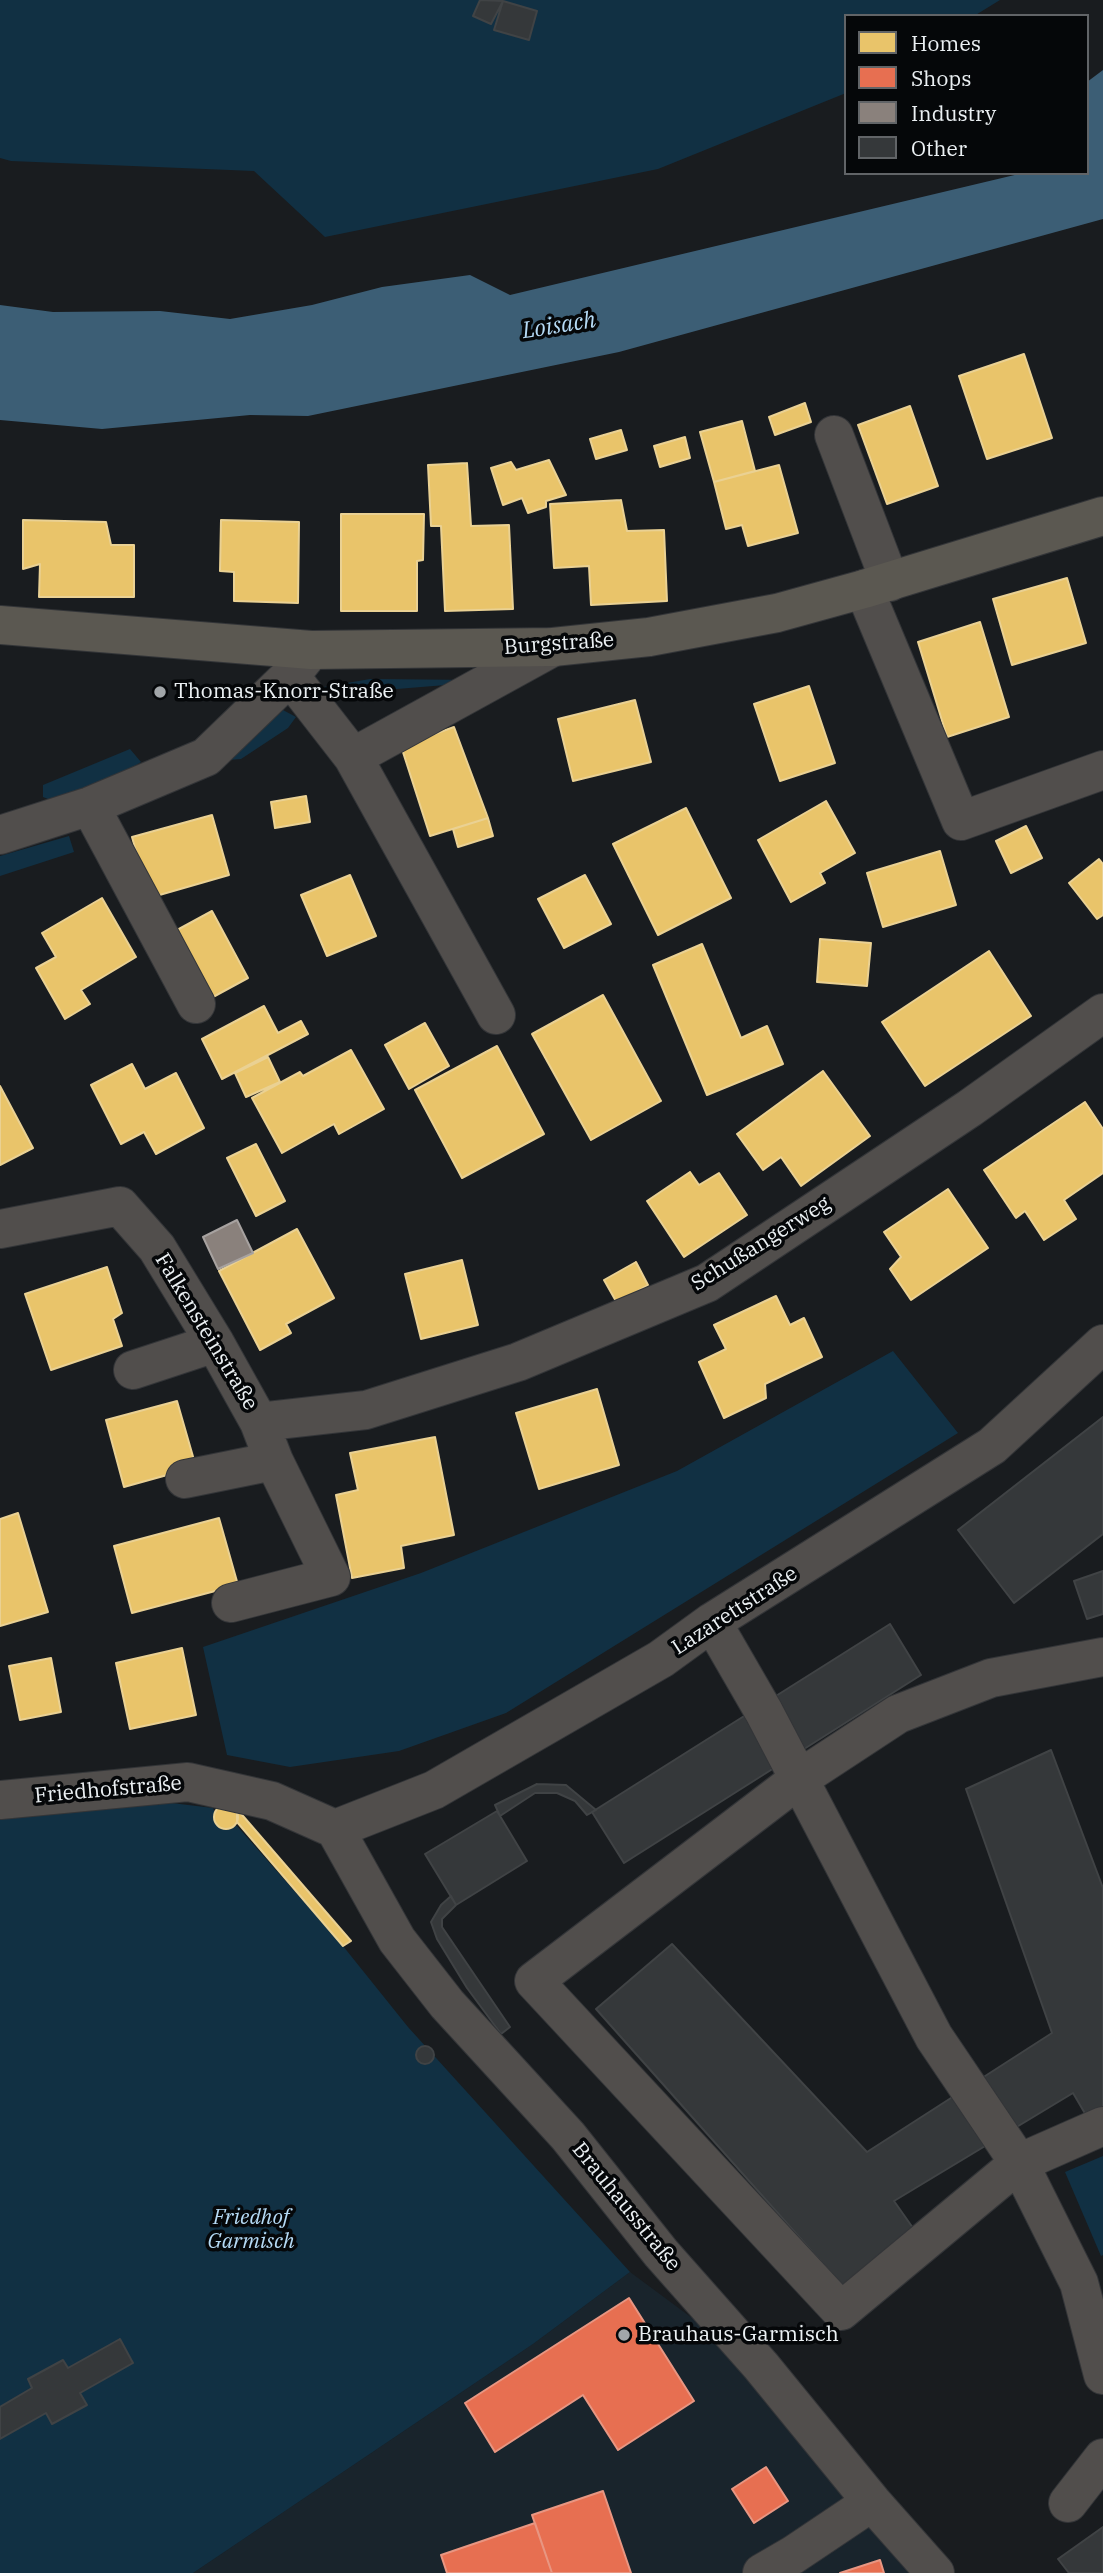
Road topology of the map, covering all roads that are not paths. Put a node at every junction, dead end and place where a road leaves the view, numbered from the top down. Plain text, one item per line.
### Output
1 (834, 435) dead end
2 (1103, 516) edge
3 (877, 586) junction
4 (0, 625) edge
5 (552, 647) junction
6 (300, 663) junction
7 (353, 757) junction
8 (1103, 770) edge
9 (90, 806) junction
10 (5, 824) edge
11 (196, 1004) dead end
12 (1103, 1013) edge
13 (496, 1015) dead end
14 (0, 1229) edge
15 (215, 1343) junction
16 (1103, 1344) edge
17 (133, 1370) dead end
18 (259, 1422) junction
19 (274, 1461) junction
20 (185, 1479) dead end
21 (231, 1603) dead end
22 (712, 1622) junction
23 (1103, 1657) edge
24 (799, 1779) junction
25 (1, 1795) edge
26 (335, 1829) junction
27 (1103, 2126) edge
28 (1019, 2164) junction
29 (1091, 2277) edge
30 (1103, 2375) edge
31 (1103, 2458) edge
32 (872, 2502) junction
33 (1068, 2503) dead end
34 (762, 2573) edge
35 (935, 2573) edge

1 - 3 street
2 - 3 main road, Burgstraße
3 - 5 main road, Burgstraße
3 - 8 street
4 - 6 main road, Burgstraße
5 - 6 main road, Burgstraße
5 - 7 street
6 - 7 street
6 - 9 street
7 - 13 street
9 - 10 street
9 - 11 street
12 - 18 street, Schußangerweg
14 - 15 street, Falkensteinstraße
15 - 17 street
15 - 18 street, Falkensteinstraße
16 - 22 street, Lazarettstraße
18 - 19 street, Falkensteinstraße
19 - 20 street
19 - 21 street, Falkensteinstraße
22 - 24 street
22 - 26 street, Lazarettstraße
23 - 24 street
24 - 28 street
24 - 28 street
25 - 26 street, Friedhofstraße
26 - 32 street, Brauhausstraße
27 - 28 street
28 - 29 street
29 - 30 street
31 - 33 street
32 - 34 street
32 - 35 street, Brauhausstraße

